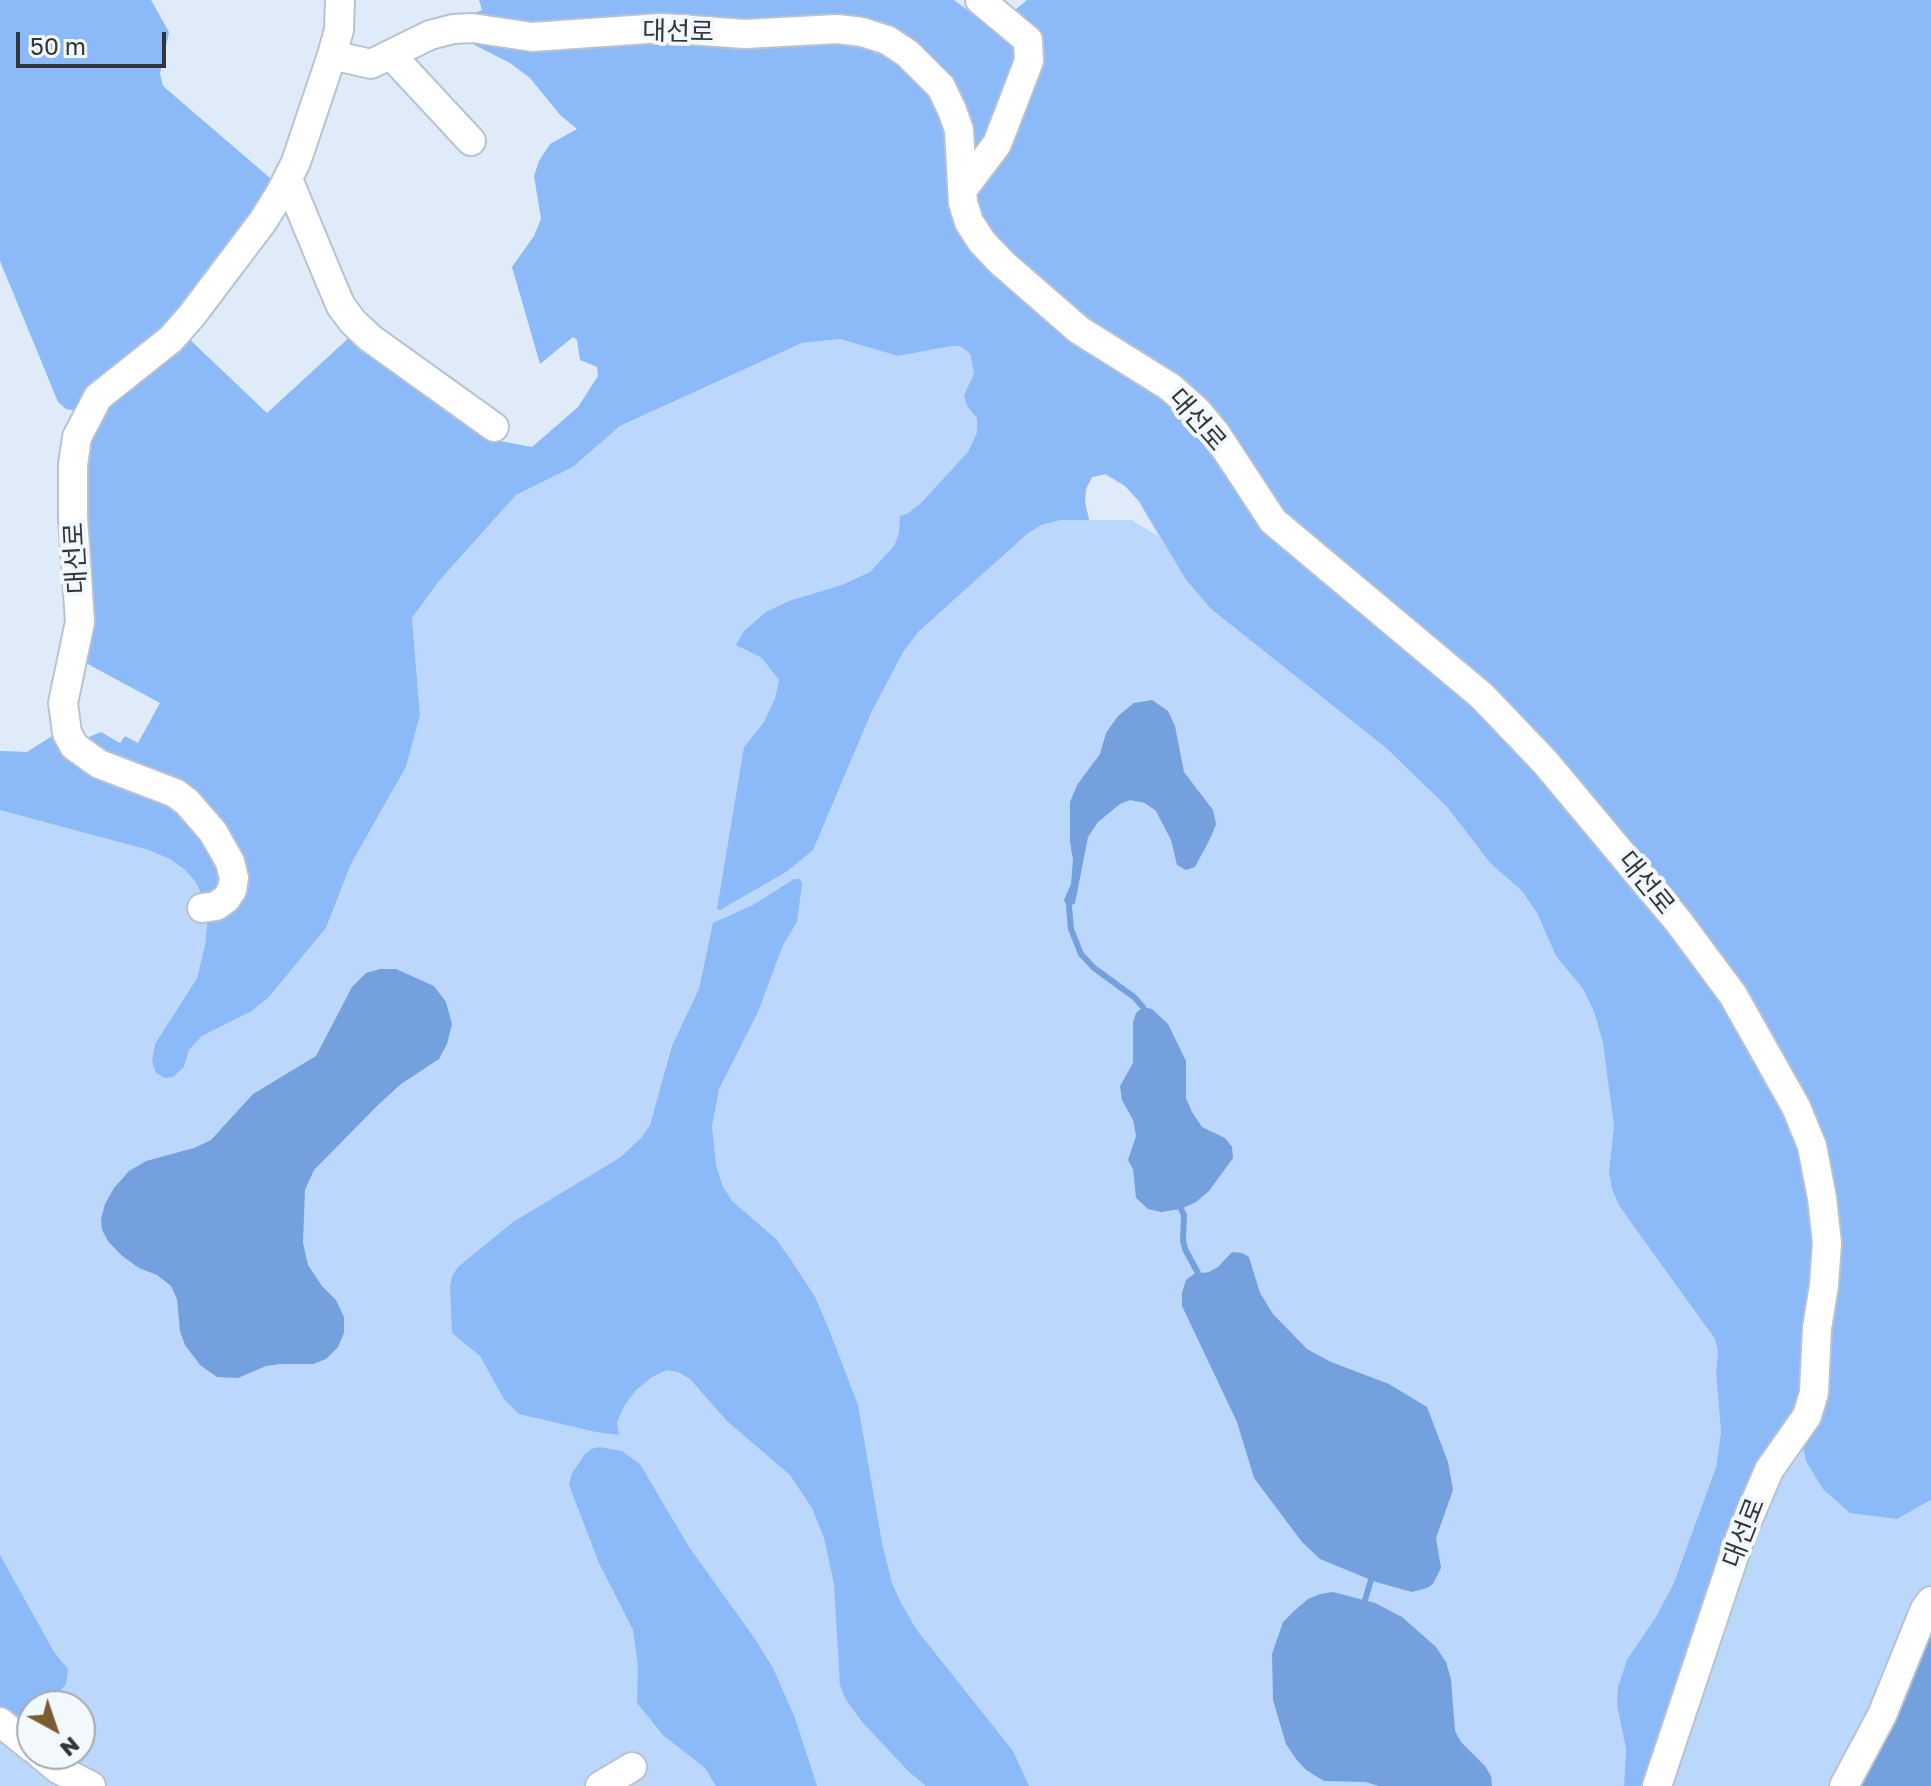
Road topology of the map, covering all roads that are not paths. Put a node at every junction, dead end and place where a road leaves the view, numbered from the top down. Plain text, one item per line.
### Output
1 (340, 0) edge
2 (980, 0) edge
3 (332, 55) junction
4 (392, 56) junction
5 (471, 141) dead end
6 (288, 179) junction
7 (963, 189) junction
8 (494, 427) dead end
9 (202, 908) dead end
10 (1931, 1601) edge
11 (0, 1722) edge
12 (16, 1735) edge
13 (632, 1767) dead end
14 (60, 1770) edge
15 (91, 1786) edge
16 (600, 1786) edge
17 (1657, 1786) edge
18 (1844, 1786) edge

1 - 3 lane, 대선로
2 - 7 lane
3 - 4 lane, 대선로
3 - 6 lane, 대선로
4 - 5 lane
4 - 7 lane, 대선로
6 - 8 lane
6 - 9 lane, 대선로
7 - 17 lane, 대선로
10 - 18 lane
11 - 12 lane
13 - 16 lane
14 - 15 lane

